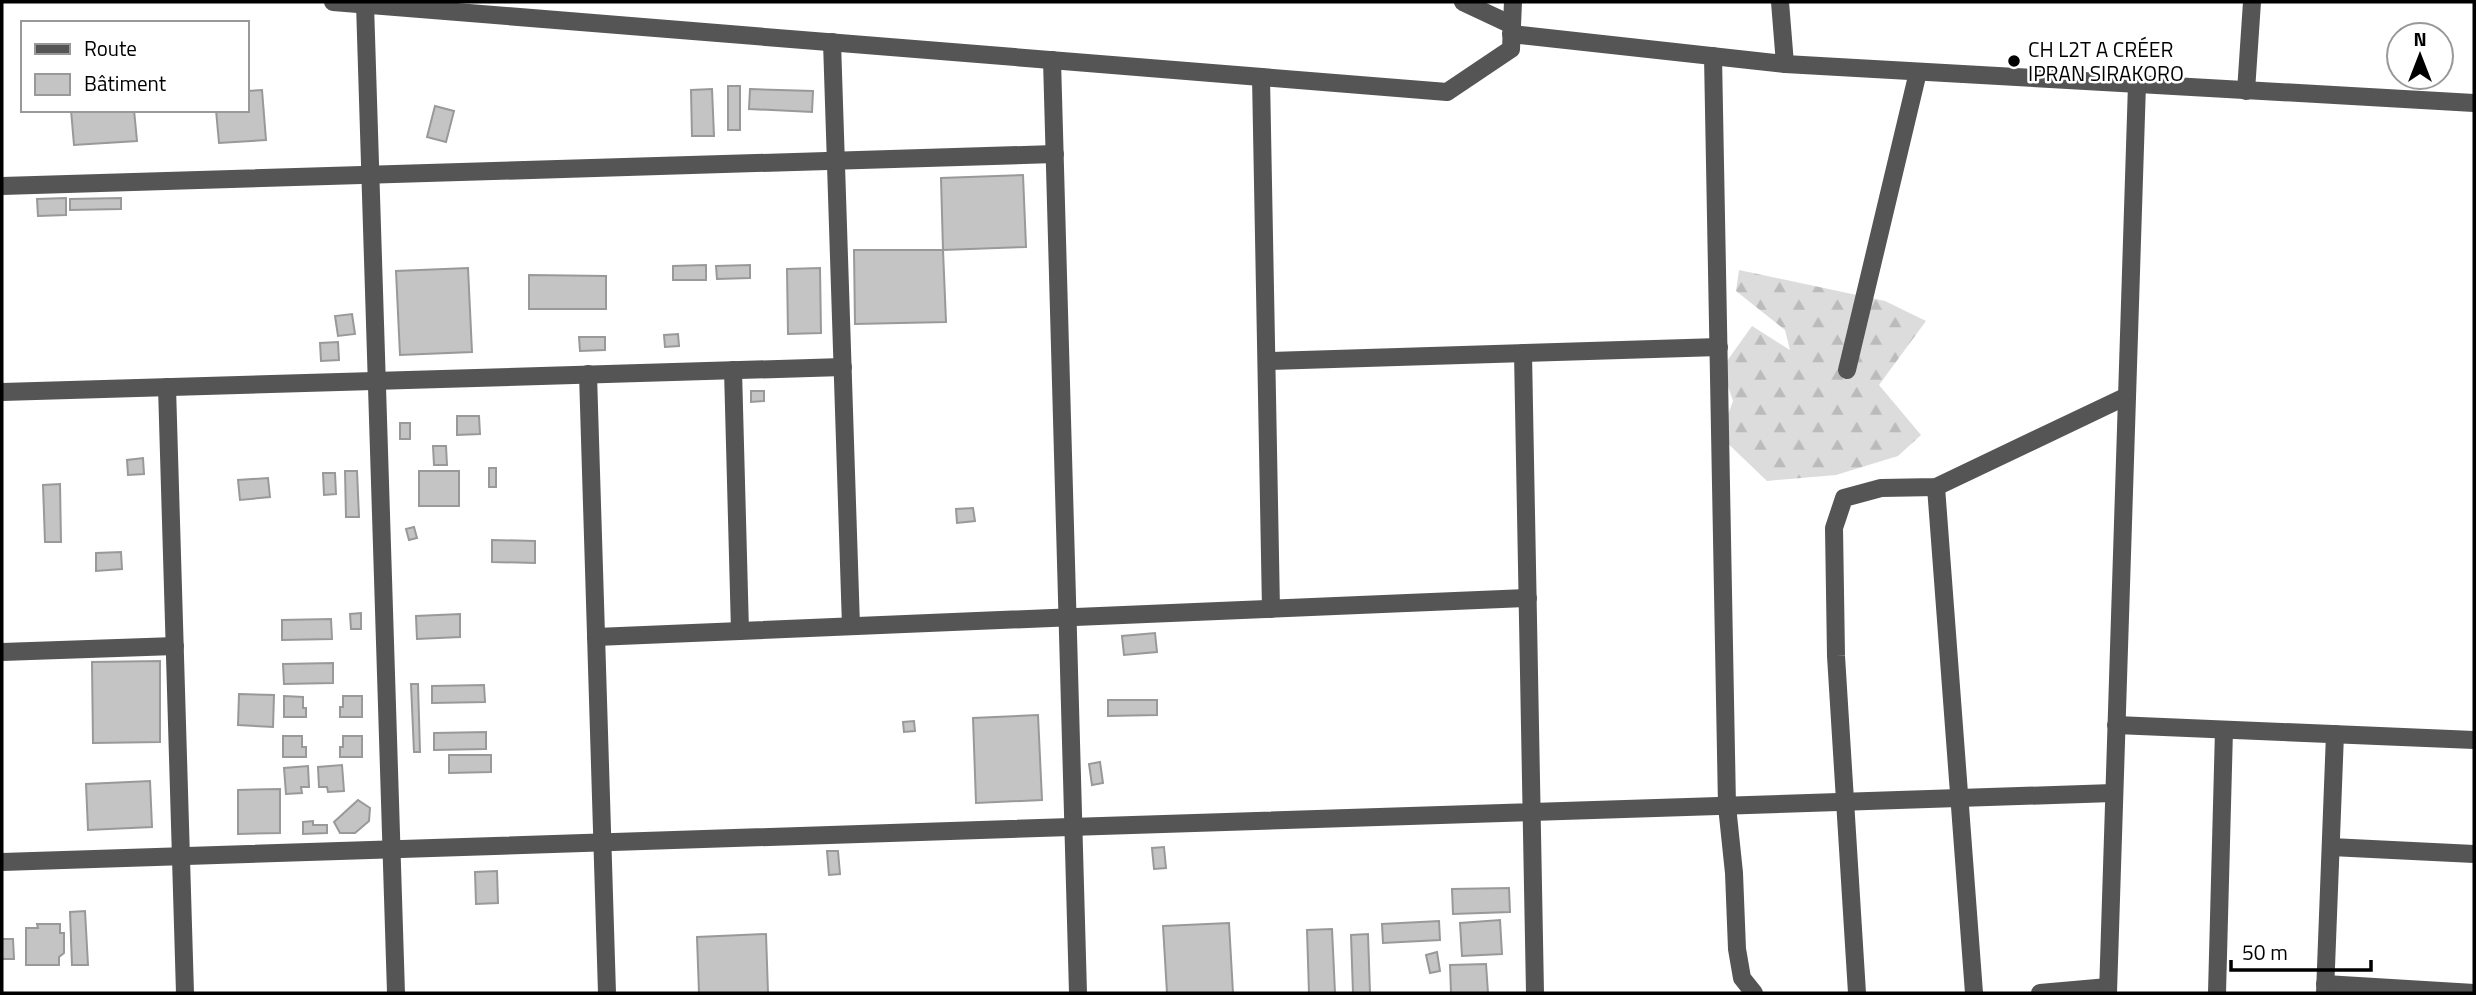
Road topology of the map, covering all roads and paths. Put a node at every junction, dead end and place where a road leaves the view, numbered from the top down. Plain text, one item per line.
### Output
1 (333, 2) edge
2 (1463, 2) edge
3 (1513, 2) edge
4 (1780, 2) edge
5 (2252, 2) edge
6 (365, 4) junction
7 (1511, 30) junction
8 (832, 42) junction
9 (1713, 56) junction
10 (1052, 60) junction
11 (1785, 64) junction
12 (1918, 72) junction
13 (1261, 77) junction
14 (2137, 84) junction
15 (2246, 91) junction
16 (2474, 103) edge
17 (1055, 153) junction
18 (836, 160) junction
19 (371, 175) junction
20 (2, 186) edge
21 (1719, 347) junction
22 (1523, 353) junction
23 (1267, 361) junction
24 (843, 367) junction
25 (733, 370) junction
26 (1847, 370) dead end
27 (588, 374) junction
28 (377, 381) junction
29 (167, 387) junction
30 (2, 392) edge
31 (2127, 396) junction
32 (1936, 487) junction
33 (1528, 598) junction
34 (1271, 609) junction
35 (1068, 617) junction
36 (851, 626) junction
37 (740, 631) junction
38 (596, 637) junction
39 (175, 646) junction
40 (2, 652) edge
41 (2116, 725) junction
42 (2224, 730) junction
43 (2335, 734) junction
44 (2474, 740) edge
45 (2113, 793) junction
46 (1959, 798) junction
47 (1846, 802) junction
48 (1727, 806) junction
49 (1532, 812) junction
50 (1074, 827) junction
51 (602, 843) junction
52 (2331, 847) junction
53 (392, 850) junction
54 (2474, 854) edge
55 (181, 857) junction
56 (2, 862) edge
57 (2325, 989) edge
58 (2108, 990) edge
59 (185, 993) edge
60 (396, 993) edge
61 (607, 993) edge
62 (1078, 993) edge
63 (1535, 993) edge
64 (1754, 993) edge
65 (1857, 993) edge
66 (1974, 993) edge
67 (2040, 993) edge
68 (2217, 993) edge
69 (2474, 993) edge

1 - 6 street
2 - 7 street
3 - 7 street
4 - 11 street
5 - 15 street
6 - 8 street
6 - 19 street
7 - 9 street
7 - 13 street
8 - 10 street
8 - 18 street
9 - 11 street
9 - 21 street
10 - 13 street
10 - 17 street
11 - 12 street
12 - 14 street
12 - 26 street
13 - 23 street
14 - 15 street
14 - 31 street
15 - 16 street
17 - 18 street
17 - 35 street
18 - 19 street
18 - 24 street
19 - 20 street
19 - 28 street
21 - 22 street
21 - 48 street
22 - 23 street
22 - 33 street
23 - 34 street
24 - 25 street
24 - 36 street
25 - 27 street
25 - 37 street
27 - 28 street
27 - 38 street
28 - 29 street
28 - 53 street
29 - 30 street
29 - 39 street
31 - 32 street
31 - 41 street
32 - 46 street
32 - 47 street
33 - 34 street
33 - 49 street
34 - 35 street
35 - 36 street
35 - 50 street
36 - 37 street
37 - 38 street
38 - 51 street
39 - 40 street
39 - 55 street
41 - 42 street
41 - 45 street
42 - 43 street
42 - 68 street
43 - 44 street
43 - 52 street
45 - 46 street
45 - 58 street
46 - 47 street
46 - 66 street
47 - 48 street
47 - 65 street
48 - 49 street
48 - 64 street
49 - 50 street
49 - 63 street
50 - 51 street
50 - 62 street
51 - 53 street
51 - 61 street
52 - 54 street
52 - 57 street
53 - 55 street
53 - 60 street
55 - 56 street
55 - 59 street
57 - 69 street
58 - 67 street

